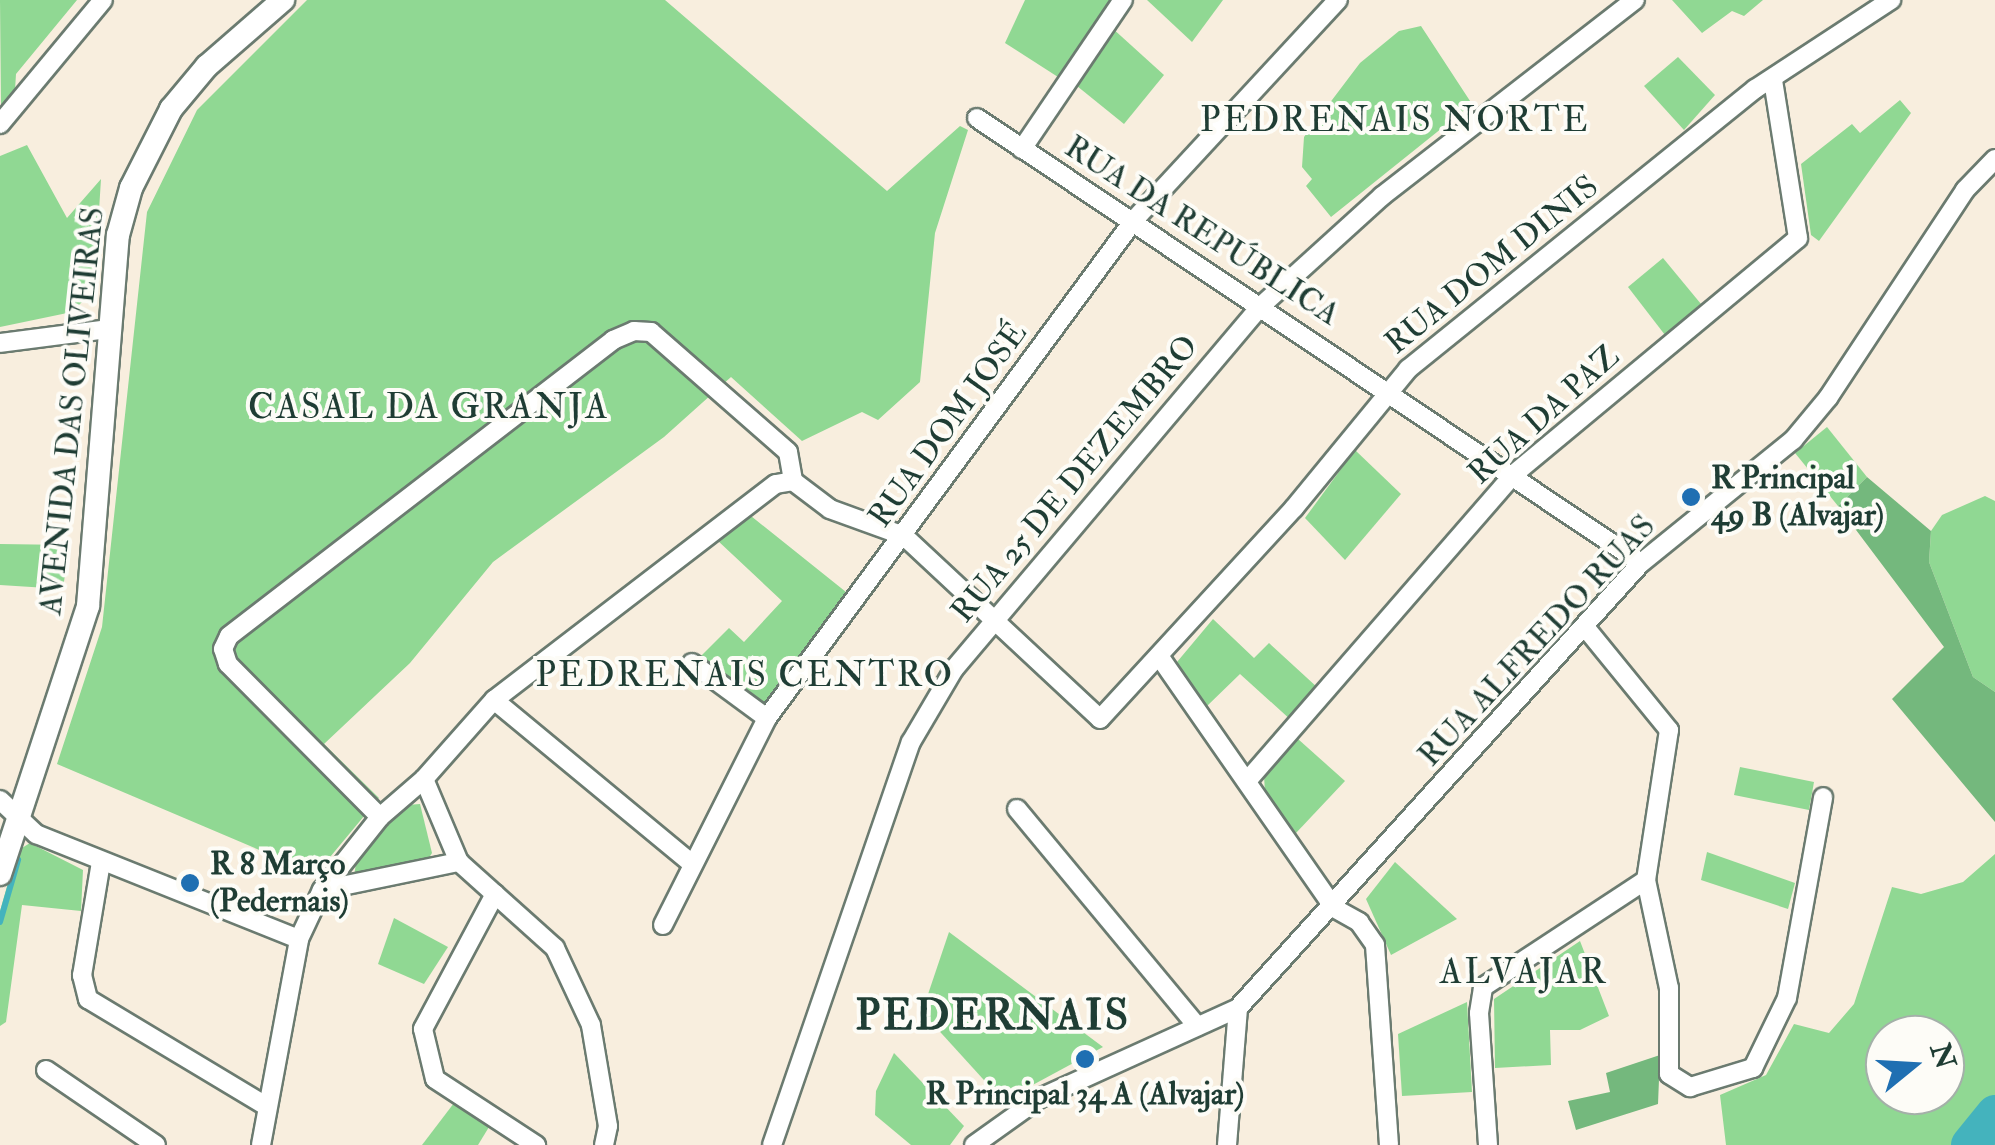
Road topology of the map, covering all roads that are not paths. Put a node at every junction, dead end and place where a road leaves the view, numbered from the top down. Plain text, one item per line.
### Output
1 (102, 0) edge
2 (283, 0) edge
3 (1124, 0) edge
4 (1338, 0) edge
5 (1634, 0) edge
6 (1891, 0) edge
7 (1773, 80) junction
8 (977, 118) dead end
9 (0, 124) edge
10 (1022, 149) junction
11 (1995, 159) edge
12 (1134, 220) junction
13 (1262, 305) junction
14 (108, 329) junction
15 (0, 343) edge
16 (1388, 392) junction
17 (1514, 474) junction
18 (793, 481) junction
19 (904, 536) junction
20 (1642, 563) junction
21 (994, 619) junction
22 (1585, 627) junction
23 (1160, 656) junction
24 (692, 663) dead end
25 (494, 700) junction
26 (767, 718) junction
27 (424, 778) junction
28 (1247, 781) junction
29 (1823, 798) dead end
30 (0, 800) edge
31 (1017, 809) dead end
32 (380, 817) junction
33 (17, 819) junction
34 (101, 862) junction
35 (459, 862) junction
36 (690, 862) junction
37 (0, 874) edge
38 (1646, 880) junction
39 (322, 890) junction
40 (495, 894) junction
41 (1334, 908) junction
42 (664, 925) dead end
43 (299, 939) junction
44 (1238, 1008) junction
45 (1196, 1026) junction
46 (46, 1070) dead end
47 (266, 1106) junction
48 (156, 1145) edge
49 (261, 1145) edge
50 (536, 1145) edge
51 (604, 1145) edge
52 (772, 1145) edge
53 (974, 1145) edge
54 (1226, 1145) edge
55 (1389, 1145) edge
56 (1488, 1145) edge

1 - 9 street
2 - 14 street, AVENIDA DAS OLIVEIRAS
3 - 10 street
4 - 12 street, RUA DOM JOSÉ
5 - 13 street, RUA 25 DE DEZEMBRO
6 - 7 street, RUA DOM DINIS
7 - 16 street, RUA DOM DINIS
7 - 17 street, RUA DA PAZ
8 - 10 street, RUA DA REPÚBLICA
10 - 12 street, RUA DA REPÚBLICA
11 - 20 street, RUA ALFREDO RUAS
12 - 13 street, RUA DA REPÚBLICA
12 - 19 street, RUA DOM JOSÉ
13 - 16 street, RUA DA REPÚBLICA
13 - 21 street, RUA 25 DE DEZEMBRO
14 - 15 street
14 - 33 street, AVENIDA DAS OLIVEIRAS
16 - 17 street, RUA DA REPÚBLICA
16 - 23 street, RUA DOM DINIS
17 - 20 street, RUA DA REPÚBLICA
17 - 28 street, RUA DA PAZ
18 - 19 street
18 - 25 street
18 - 32 street
19 - 21 street
19 - 26 street, RUA DOM JOSÉ
20 - 22 street, RUA ALFREDO RUAS
21 - 23 street, RUA DOM DINIS
21 - 52 street, RUA 25 DE DEZEMBRO
22 - 38 street
22 - 41 street, RUA ALFREDO RUAS
23 - 28 street
24 - 26 street
25 - 27 street
25 - 36 street
26 - 36 street, RUA DOM JOSÉ
27 - 32 street
27 - 35 street
28 - 41 street
29 - 38 street
30 - 33 street
31 - 45 street
32 - 39 street
33 - 34 street
33 - 37 street, AVENIDA DAS OLIVEIRAS
34 - 43 street
34 - 47 street
35 - 39 street
35 - 40 street
36 - 42 street, RUA DOM JOSÉ
38 - 56 street
39 - 43 street
40 - 50 street
40 - 51 street
41 - 44 street, RUA ALFREDO RUAS
41 - 55 street
43 - 47 street
44 - 45 street
44 - 54 street
45 - 53 street
46 - 48 street
47 - 49 street

